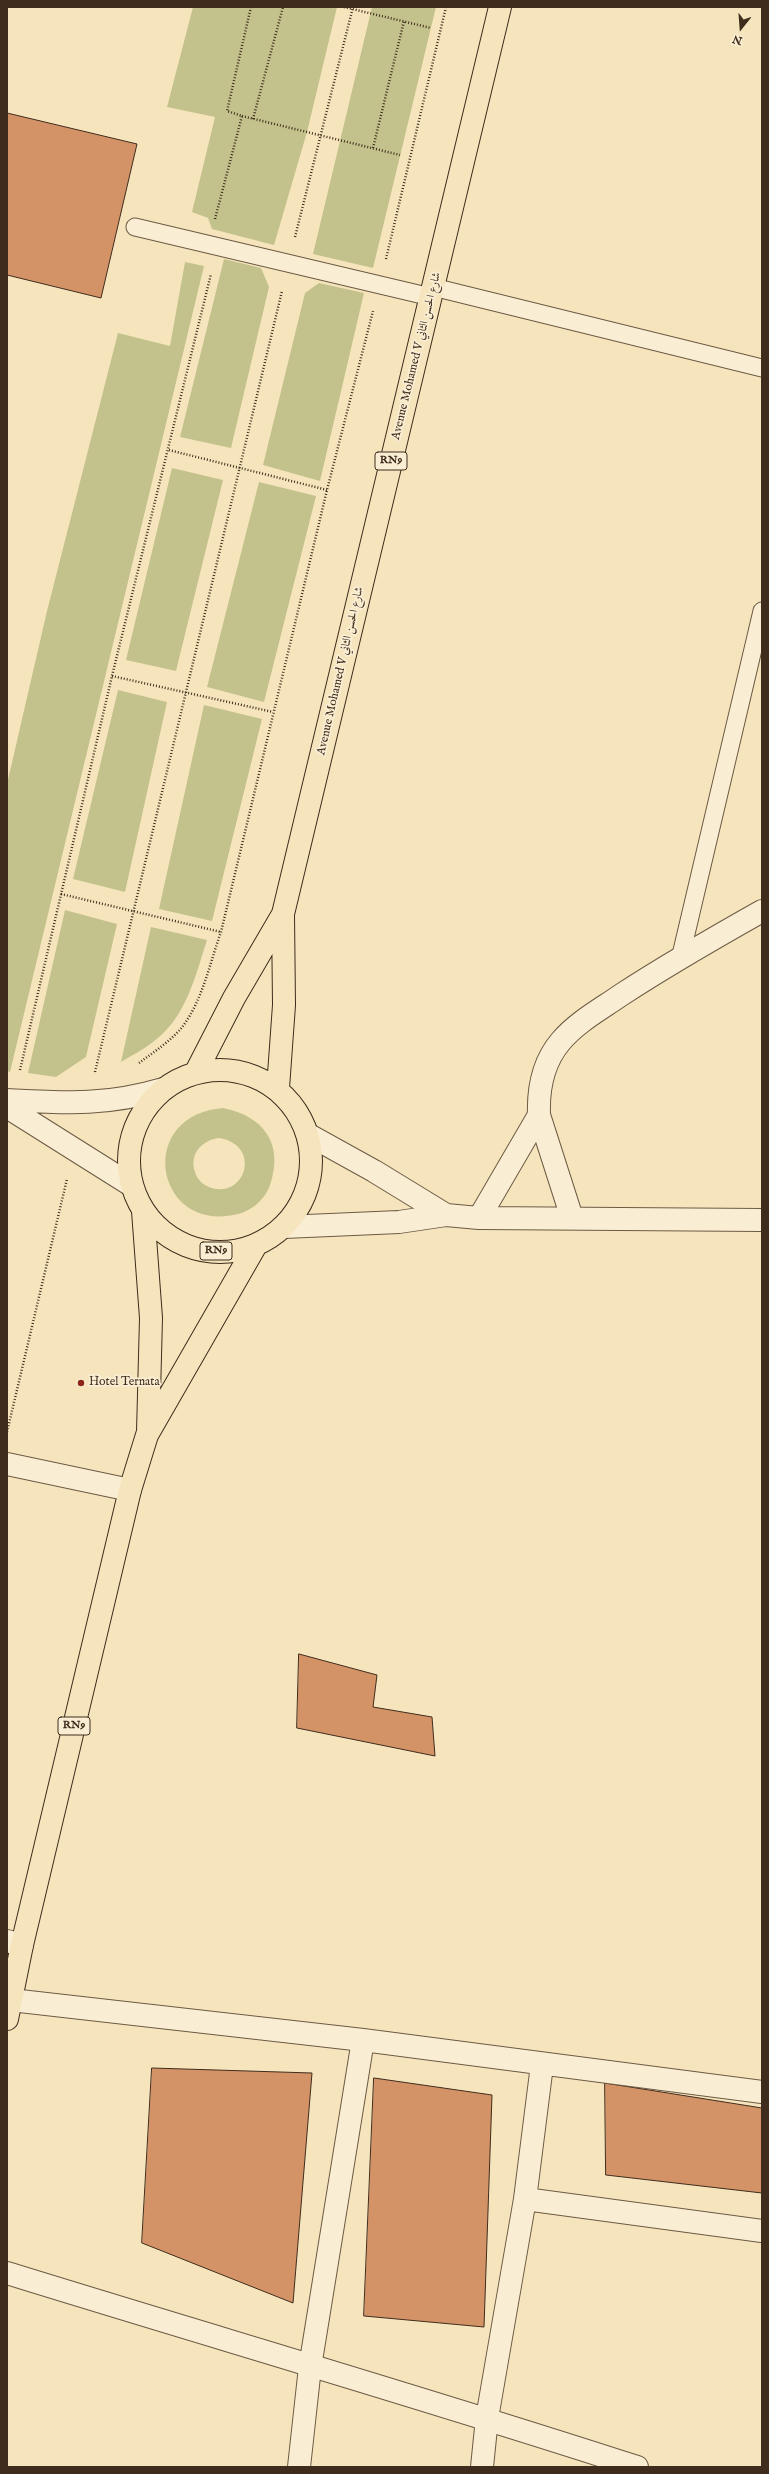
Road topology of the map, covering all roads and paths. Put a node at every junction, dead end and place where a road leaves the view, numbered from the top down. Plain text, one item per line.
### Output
1 (251, 7) edge
2 (283, 7) edge
3 (344, 7) edge
4 (446, 7) edge
5 (500, 7) edge
6 (353, 8) edge
7 (404, 21) junction
8 (431, 28) dead end
9 (242, 116) junction
10 (253, 119) junction
11 (322, 136) junction
12 (373, 148) junction
13 (400, 155) dead end
14 (135, 227) dead end
15 (218, 246) junction
16 (289, 262) junction
17 (380, 284) junction
18 (432, 292) junction
19 (762, 368) edge
20 (168, 450) junction
21 (241, 470) junction
22 (327, 490) junction
23 (762, 611) edge
24 (112, 676) junction
25 (185, 691) junction
26 (273, 712) junction
27 (61, 894) junction
28 (762, 911) edge
29 (132, 912) junction
30 (283, 914) junction
31 (221, 932) junction
32 (681, 955) junction
33 (132, 1067) dead end
34 (196, 1072) junction
35 (20, 1073) dead end
36 (95, 1073) dead end
37 (278, 1088) junction
38 (163, 1089) junction
39 (7, 1100) edge
40 (7, 1107) edge
41 (539, 1115) junction
42 (309, 1135) junction
43 (74, 1150) junction
44 (131, 1185) junction
45 (143, 1211) junction
46 (446, 1215) junction
47 (479, 1218) junction
48 (572, 1218) junction
49 (762, 1220) edge
50 (284, 1228) junction
51 (256, 1245) junction
52 (7, 1432) edge
53 (147, 1435) junction
54 (7, 1464) edge
55 (130, 1490) junction
56 (15, 1943) edge
57 (9, 2010) edge
58 (363, 2040) junction
59 (542, 2064) junction
60 (762, 2092) edge
61 (525, 2199) junction
62 (762, 2231) edge
63 (7, 2273) edge
64 (310, 2366) junction
65 (487, 2418) junction
66 (299, 2467) edge
67 (482, 2467) edge
68 (637, 2467) edge

1 - 9 path
2 - 10 path
3 - 6 path
4 - 17 path
5 - 18 main road, Avenue Mohamed V شارع الحسن الثاني / RN9
6 - 7 path
6 - 11 path
7 - 8 path
7 - 12 path
9 - 10 path
9 - 15 path
10 - 11 path
11 - 12 path
11 - 16 path
12 - 13 path
14 - 15 lane
15 - 16 lane
15 - 20 path
16 - 17 lane
16 - 21 path
17 - 18 lane
17 - 22 path
18 - 19 lane
18 - 30 main road, Avenue Mohamed V شارع الحسن الثاني / RN9
20 - 21 path
20 - 24 path
21 - 22 path
21 - 25 path
22 - 26 path
23 - 32 lane
24 - 25 path
24 - 27 path
25 - 26 path
25 - 29 path
26 - 31 path
27 - 29 path
27 - 35 path
28 - 32 street
29 - 31 path
29 - 36 path
30 - 34 main road, Avenue Mohamed V شارع الحسن الثاني / RN9
30 - 37 main road, Avenue Mohamed V شارع الحسن الثاني / RN9
31 - 33 path
32 - 41 street
34 - 37 main road, RN9
34 - 38 main road, RN9
37 - 42 main road, RN9
38 - 39 street
38 - 44 main road, RN9
40 - 43 street
41 - 47 street
41 - 48 street
42 - 46 street
42 - 50 main road, RN9
43 - 44 street
43 - 52 path
44 - 45 main road, RN9
45 - 51 main road, RN9
45 - 53 main road, RN9
46 - 47 street
46 - 50 street
47 - 48 street
48 - 49 street
50 - 51 main road, RN9
51 - 53 main road, RN9
53 - 55 main road, RN9
54 - 55 street
55 - 56 main road, RN9
56 - 57 main road, RN9
57 - 58 street
58 - 59 street
58 - 64 street
59 - 60 street
59 - 61 street
61 - 62 street
61 - 65 street
63 - 64 street
64 - 65 street
64 - 66 street
65 - 67 street
65 - 68 street

